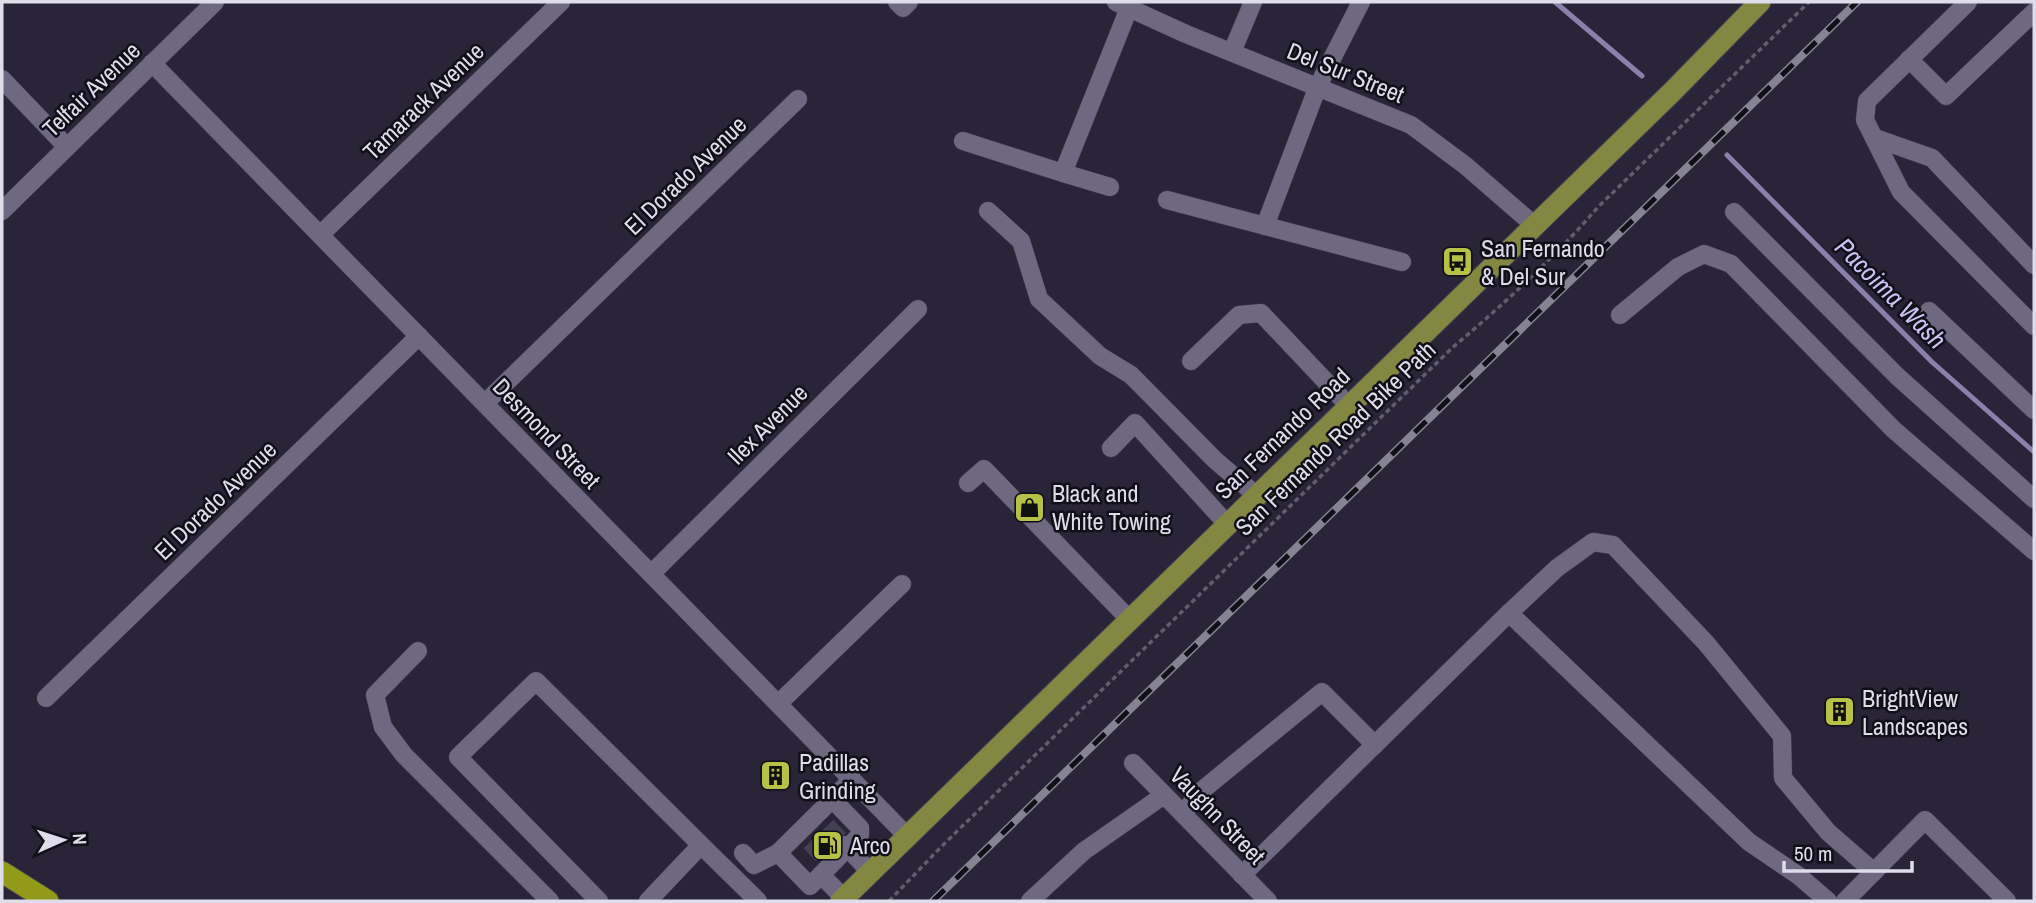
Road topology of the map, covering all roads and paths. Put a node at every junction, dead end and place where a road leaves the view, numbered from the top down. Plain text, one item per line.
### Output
1 (215, 2) edge
2 (561, 2) edge
3 (897, 2) edge
4 (909, 2) edge
5 (1253, 2) edge
6 (1361, 2) edge
7 (1760, 2) edge
8 (1809, 2) edge
9 (1968, 2) edge
10 (1122, 5) edge
11 (2034, 12) edge
12 (1232, 52) junction
13 (1909, 59) junction
14 (152, 63) junction
15 (2, 79) edge
16 (1318, 86) junction
17 (798, 99) dead end
18 (1875, 138) junction
19 (963, 142) dead end
20 (67, 146) junction
21 (1063, 173) junction
22 (1110, 187) dead end
23 (1167, 200) dead end
24 (2, 211) edge
25 (988, 212) dead end
26 (1734, 212) dead end
27 (1534, 225) junction
28 (1265, 226) junction
29 (320, 235) junction
30 (1402, 262) dead end
31 (2034, 265) edge
32 (918, 309) dead end
33 (1928, 311) dead end
34 (1620, 315) dead end
35 (2034, 326) edge
36 (419, 337) junction
37 (1191, 361) dead end
38 (485, 403) junction
39 (1348, 405) junction
40 (2034, 410) edge
41 (1111, 447) dead end
42 (968, 483) dead end
43 (1256, 495) junction
44 (2034, 499) edge
45 (1227, 524) junction
46 (2034, 551) edge
47 (650, 574) junction
48 (902, 584) dead end
49 (1509, 613) junction
50 (1129, 619) junction
51 (418, 651) dead end
52 (46, 698) dead end
53 (779, 704) junction
54 (1375, 744) junction
55 (1133, 763) dead end
56 (852, 779) junction
57 (1164, 795) junction
58 (832, 799) junction
59 (1183, 814) junction
60 (907, 836) junction
61 (701, 845) junction
62 (847, 847) junction
63 (743, 853) dead end
64 (778, 853) junction
65 (827, 867) junction
66 (2, 872) edge
67 (870, 872) junction
68 (1874, 872) junction
69 (1242, 875) junction
70 (842, 900) edge
71 (48, 901) edge
72 (550, 901) edge
73 (599, 901) edge
74 (648, 901) edge
75 (758, 901) edge
76 (889, 901) edge
77 (1030, 901) edge
78 (1268, 901) edge
79 (1828, 901) edge
80 (1845, 901) edge
81 (2007, 901) edge

1 - 14 street, Telfair Avenue
2 - 29 street, Tamarack Avenue
3 - 4 street
5 - 12 street
6 - 16 street
7 - 27 main road, San Fernando Road
8 - 76 path, San Fernando Road Bike Path
9 - 13 street
10 - 12 street, Del Sur Street
10 - 21 street
11 - 13 street
12 - 16 street, Del Sur Street
13 - 18 street
14 - 20 street, Telfair Avenue
14 - 29 street, Desmond Street
15 - 20 street
16 - 27 street, Del Sur Street
16 - 28 street
17 - 38 street, El Dorado Avenue
18 - 31 street
18 - 35 street
19 - 21 street
20 - 24 street, Telfair Avenue
21 - 22 street
23 - 28 street
25 - 43 street
26 - 44 street
27 - 39 main road, San Fernando Road
28 - 30 street
29 - 36 street, Desmond Street
32 - 47 street, Ilex Avenue
33 - 40 street
34 - 46 street
36 - 38 street, Desmond Street
36 - 52 street, El Dorado Avenue
37 - 39 street
38 - 47 street, Desmond Street
39 - 43 main road, San Fernando Road
41 - 45 street
42 - 50 street
43 - 45 main road, San Fernando Road
45 - 50 main road, San Fernando Road
47 - 53 street, Desmond Street
48 - 53 street
49 - 54 street
49 - 68 street
49 - 79 street
50 - 60 main road, San Fernando Road
51 - 72 street
53 - 56 street, Desmond Street
54 - 59 street
54 - 69 street
55 - 57 street, Vaughn Street
56 - 58 street
56 - 60 street, Desmond Street
57 - 59 street, Vaughn Street
57 - 77 street
58 - 62 street
58 - 64 street
59 - 69 street, Vaughn Street
60 - 67 main road, San Fernando Road
61 - 73 street
61 - 74 street
61 - 75 street
62 - 65 street
62 - 67 street
63 - 64 street
64 - 65 street
65 - 70 street
66 - 71 highway
67 - 70 main road, San Fernando Road
68 - 80 street
68 - 81 street
69 - 78 street, Vaughn Street

